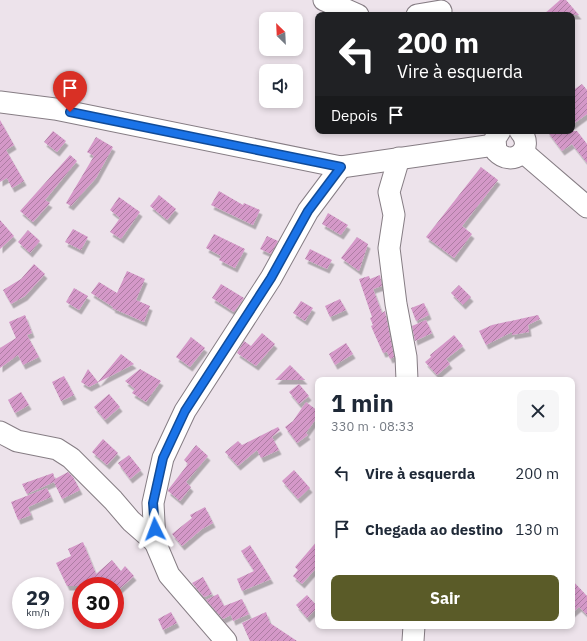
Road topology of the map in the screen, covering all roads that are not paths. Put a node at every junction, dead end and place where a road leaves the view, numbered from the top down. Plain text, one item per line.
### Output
1 (324, 0) edge
2 (441, 9) edge
3 (351, 12) edge
4 (429, 12) edge
5 (0, 102) edge
6 (522, 134) edge
7 (497, 138) edge
8 (523, 152) junction
9 (400, 158) junction
10 (341, 167) junction
11 (587, 207) edge
12 (407, 377) edge
13 (0, 432) edge
14 (155, 542) junction
15 (414, 629) edge
16 (226, 641) edge
17 (413, 641) edge

1 - 3 street
2 - 4 street
5 - 10 street
6 - 8 street
7 - 8 street
7 - 9 street
8 - 11 street
9 - 10 street
9 - 12 street
10 - 14 street
13 - 14 street
14 - 16 street
15 - 17 street

